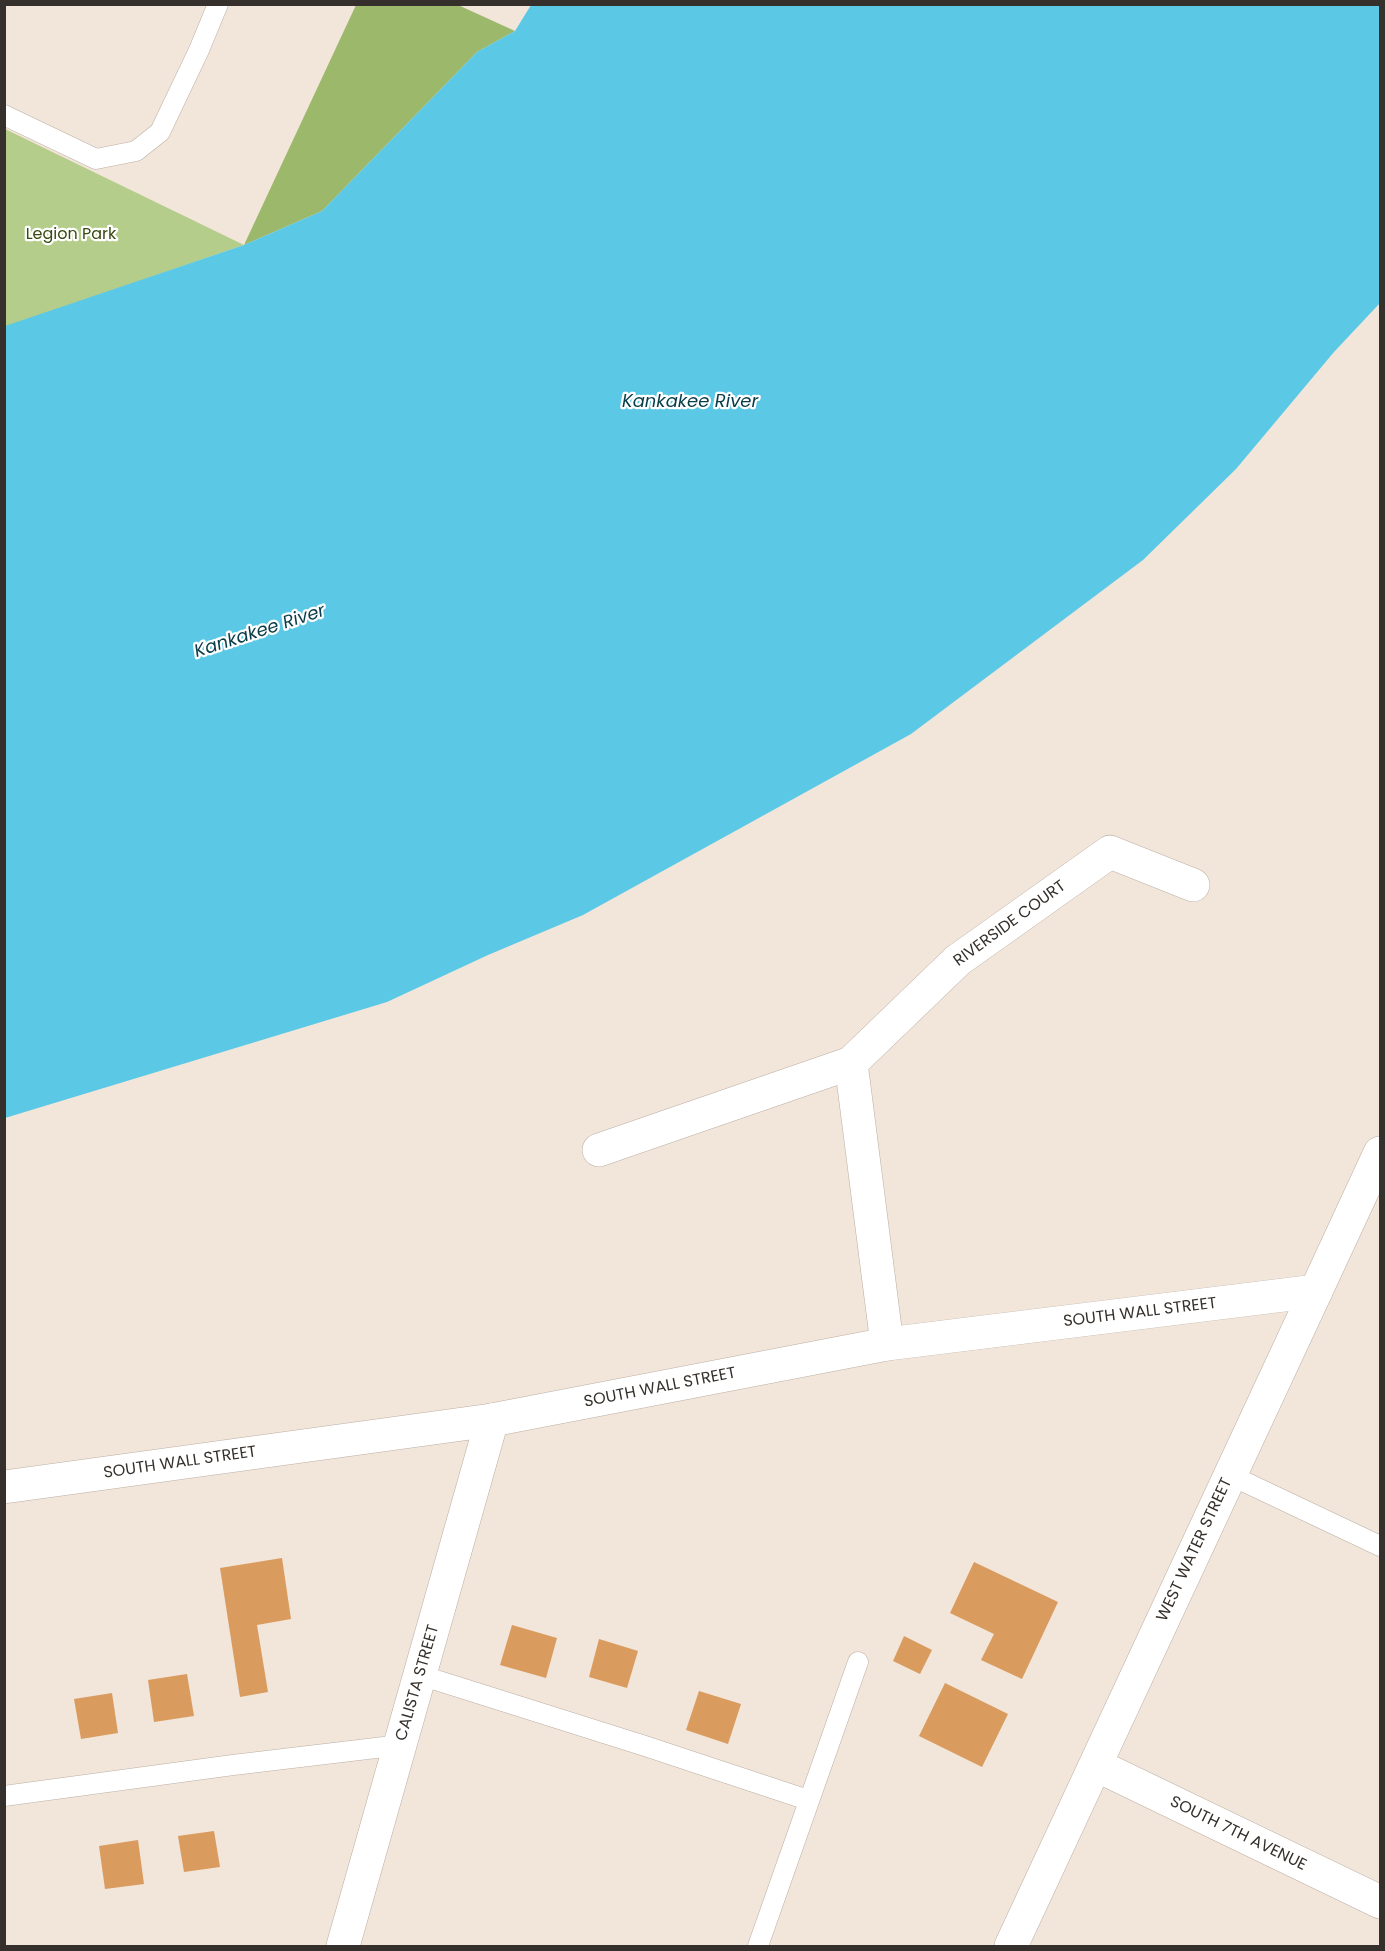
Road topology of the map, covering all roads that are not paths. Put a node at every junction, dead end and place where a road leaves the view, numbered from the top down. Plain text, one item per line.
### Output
1 (218, 4) edge
2 (4, 116) edge
3 (1193, 885) dead end
4 (851, 1063) junction
5 (599, 1150) dead end
6 (1380, 1153) edge
7 (1372, 1194) edge
8 (1316, 1291) junction
9 (887, 1344) junction
10 (492, 1420) junction
11 (1230, 1475) junction
12 (4, 1487) edge
13 (1380, 1546) edge
14 (858, 1662) dead end
15 (420, 1675) junction
16 (401, 1745) junction
17 (1096, 1765) junction
18 (4, 1796) edge
19 (808, 1800) junction
20 (1380, 1902) edge
21 (343, 1947) edge
22 (758, 1947) edge
23 (1011, 1947) edge

1 - 2 lane
3 - 4 street, RIVERSIDE COURT
4 - 5 street, RIVERSIDE COURT
4 - 9 street
6 - 7 street, WEST WATER STREET
7 - 8 street, WEST WATER STREET
8 - 9 street, SOUTH WALL STREET
8 - 11 street, WEST WATER STREET
9 - 10 street, SOUTH WALL STREET
10 - 12 street, SOUTH WALL STREET
10 - 15 street, CALISTA STREET
11 - 13 lane
11 - 17 street, WEST WATER STREET
14 - 19 lane
15 - 16 street, CALISTA STREET
15 - 19 lane
16 - 18 lane
16 - 21 street, CALISTA STREET
17 - 20 street, SOUTH 7TH AVENUE
17 - 23 street, WEST WATER STREET
19 - 22 lane

